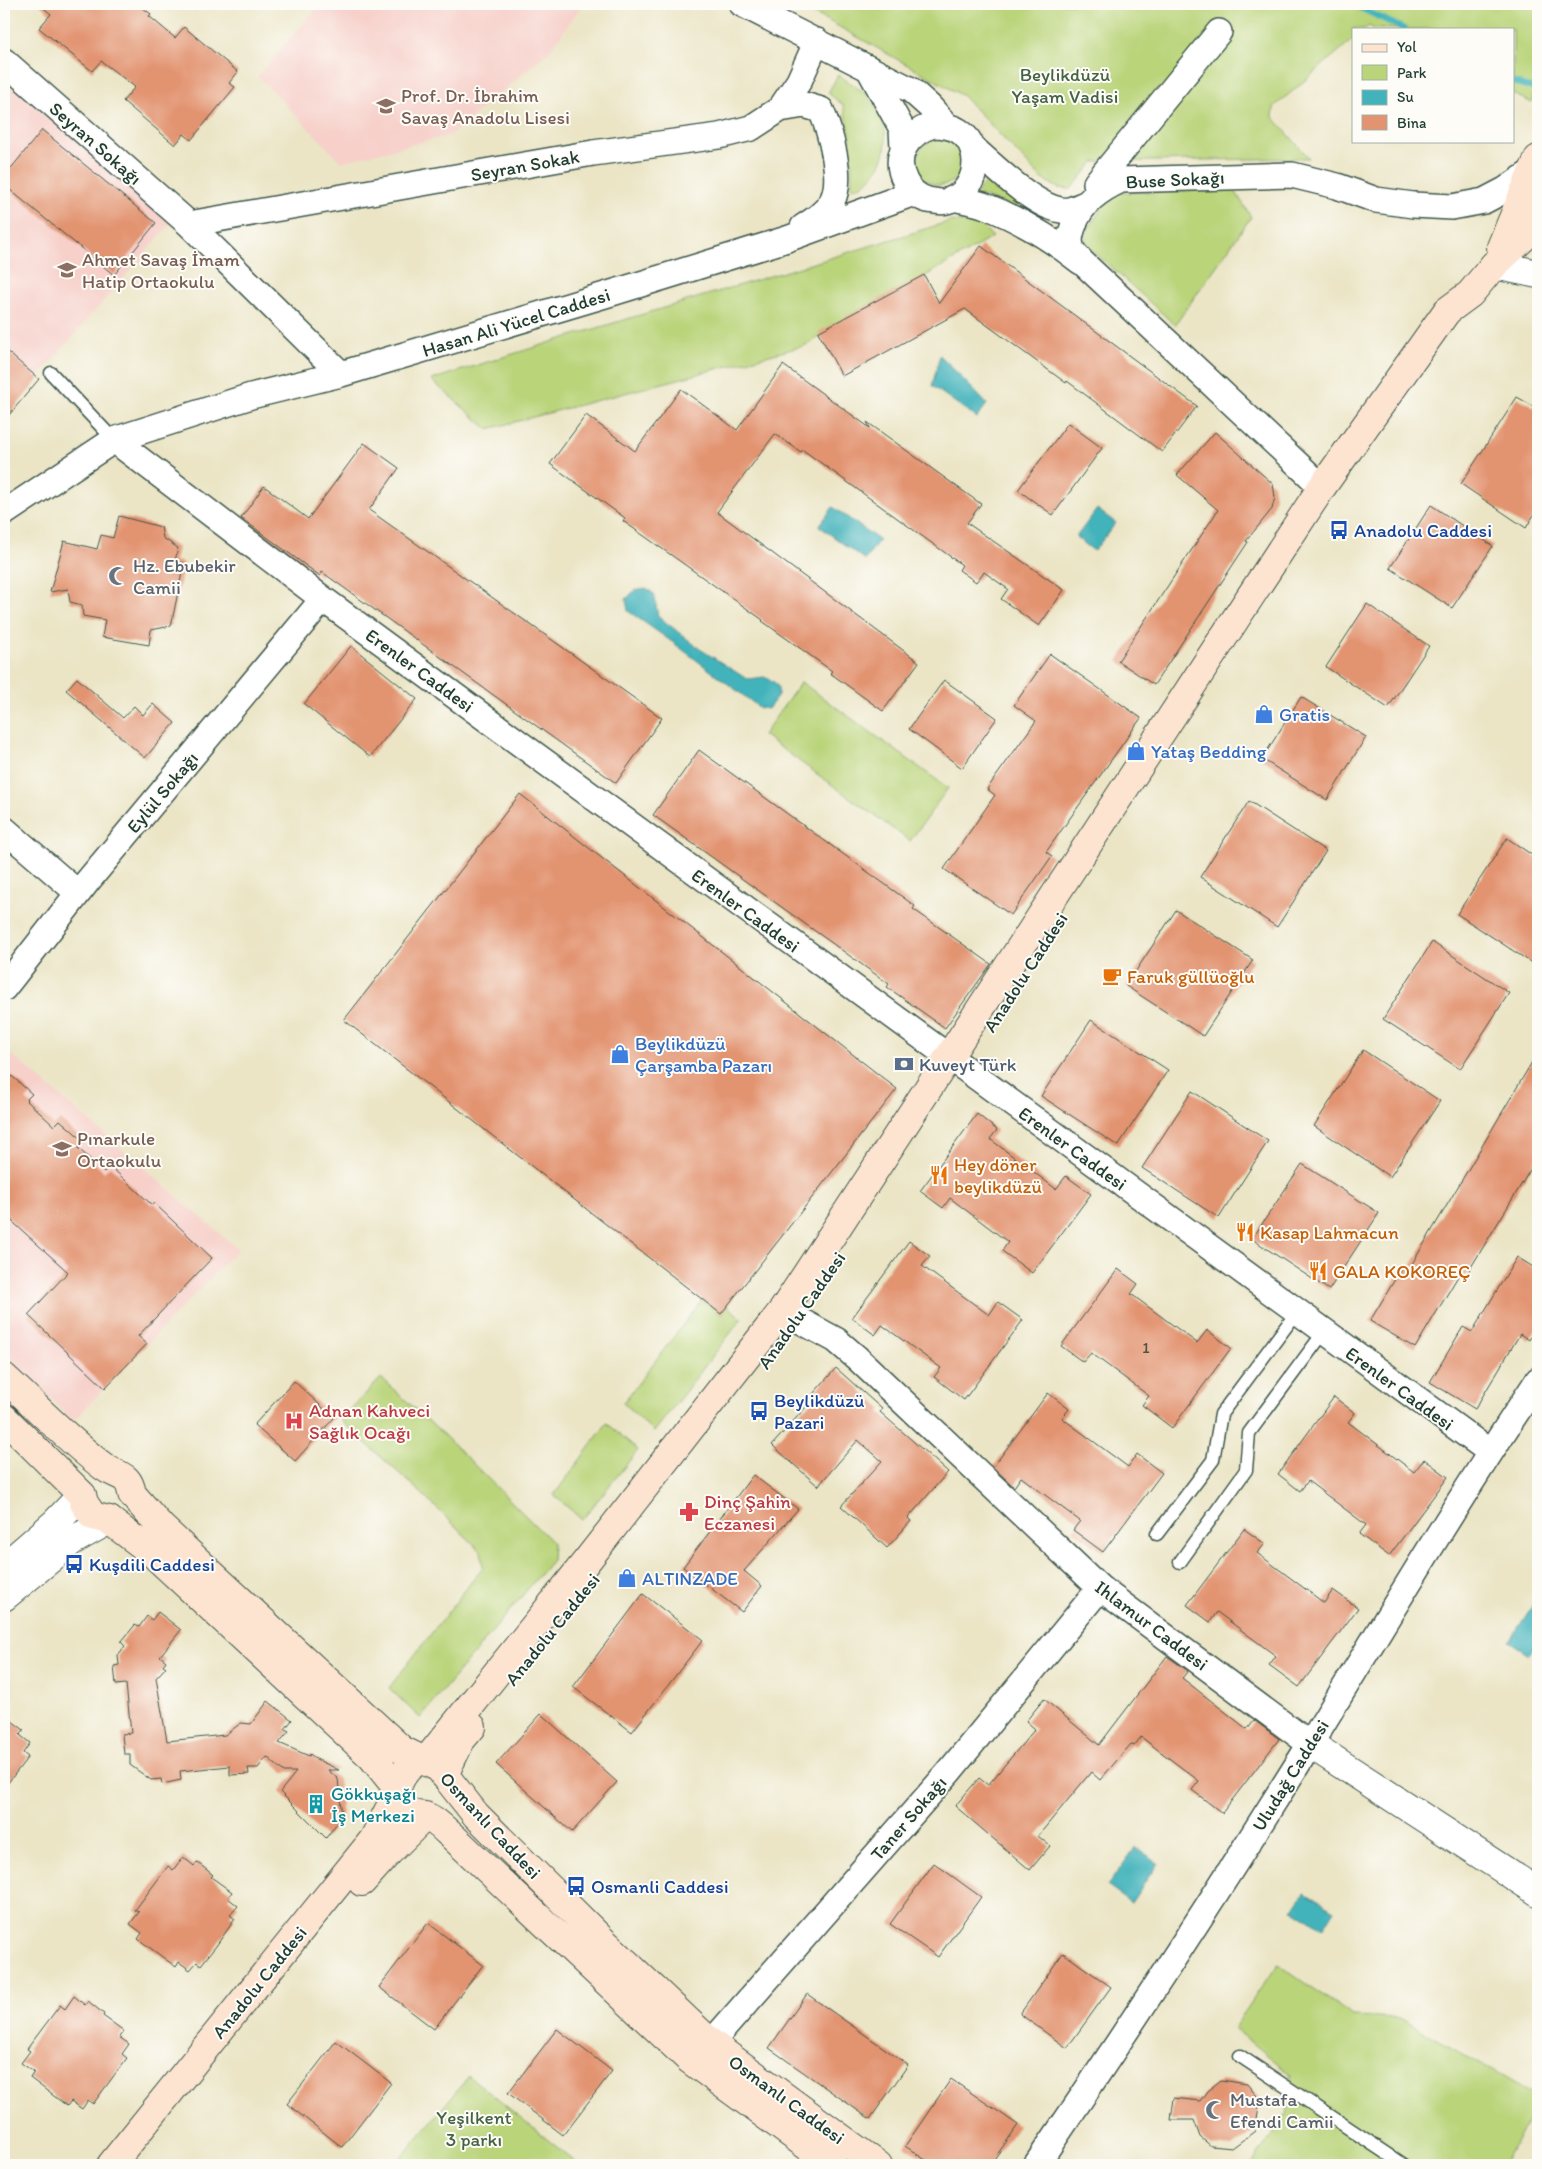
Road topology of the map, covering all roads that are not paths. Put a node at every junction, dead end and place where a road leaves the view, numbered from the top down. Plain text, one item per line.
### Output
1 (742, 4) edge
2 (1219, 32) dead end
3 (817, 41) junction
4 (5, 65) edge
5 (870, 69) junction
6 (780, 109) junction
7 (946, 125) junction
8 (903, 147) junction
9 (974, 149) junction
10 (1536, 164) edge
11 (914, 192) junction
12 (1091, 193) junction
13 (952, 198) junction
14 (1538, 213) edge
15 (189, 224) junction
16 (787, 239) junction
17 (1082, 262) junction
18 (1494, 265) junction
19 (1538, 274) edge
20 (51, 374) dead end
21 (341, 374) junction
22 (114, 440) junction
23 (1330, 493) junction
24 (4, 513) edge
25 (324, 599) junction
26 (4, 829) edge
27 (78, 893) junction
28 (4, 988) edge
29 (957, 1063) junction
30 (1297, 1312) junction
31 (790, 1315) junction
32 (1324, 1332) junction
33 (4, 1377) edge
34 (1538, 1380) edge
35 (4, 1418) edge
36 (1490, 1452) junction
37 (110, 1470) junction
38 (82, 1494) junction
39 (132, 1494) junction
40 (109, 1520) junction
41 (1157, 1534) dead end
42 (1180, 1562) dead end
43 (4, 1567) edge
44 (1100, 1588) junction
45 (4, 1597) edge
46 (1310, 1744) junction
47 (434, 1769) junction
48 (397, 1791) junction
49 (425, 1816) junction
50 (1538, 1892) edge
51 (711, 2043) junction
52 (1240, 2056) dead end
53 (111, 2165) edge
54 (135, 2165) edge
55 (834, 2165) edge
56 (878, 2165) edge
57 (1036, 2165) edge
58 (1404, 2165) edge

1 - 3 street
2 - 12 street
3 - 5 street
3 - 6 street, Seyran Sokak
4 - 15 street, Seyran Sokağı
5 - 7 street
5 - 8 street
6 - 15 street, Seyran Sokak
6 - 16 street
7 - 8 street
7 - 9 street
8 - 11 street
9 - 12 street
9 - 13 street
10 - 12 street, Buse Sokağı
10 - 18 main road, Anadolu Caddesi
11 - 13 street
11 - 16 street, Hasan Ali Yücel Caddesi
12 - 17 street, Buse Sokağı
13 - 17 street
14 - 18 main road, Anadolu Caddesi
15 - 21 street, Seyran Sokağı
16 - 21 street, Hasan Ali Yücel Caddesi
17 - 23 street, Buse Sokağı
18 - 19 street
18 - 23 main road, Anadolu Caddesi
20 - 22 lane
21 - 22 street, Hasan Ali Yücel Caddesi
22 - 24 street
22 - 25 street, Erenler Caddesi
23 - 29 main road, Anadolu Caddesi
25 - 27 street, Eylül Sokağı
25 - 29 street, Erenler Caddesi
26 - 27 street
27 - 28 street, Eylül Sokağı
29 - 30 street, Erenler Caddesi
29 - 31 main road, Anadolu Caddesi
30 - 32 street, Erenler Caddesi
30 - 41 lane
31 - 44 street, Ihlamur Caddesi
31 - 47 main road, Anadolu Caddesi
32 - 36 street, Erenler Caddesi
32 - 42 lane
33 - 37 main road, Osmanlı Caddesi
34 - 36 street, Uludağ Caddesi
35 - 38 main road, Osmanlı Caddesi
36 - 46 street, Uludağ Caddesi
37 - 38 main road
37 - 39 main road, Osmanlı Caddesi
38 - 40 main road, Osmanlı Caddesi
38 - 43 street
39 - 40 main road
39 - 47 main road, Osmanlı Caddesi
40 - 45 street
40 - 48 main road, Osmanlı Caddesi
44 - 46 street, Ihlamur Caddesi
44 - 51 street, Taner Sokağı
46 - 50 street, Ihlamur Caddesi
46 - 57 street, Uludağ Caddesi
47 - 48 main road
47 - 49 main road
47 - 51 main road, Osmanlı Caddesi
48 - 49 main road, Osmanlı Caddesi
48 - 53 main road, Anadolu Caddesi
49 - 54 main road, Anadolu Caddesi
49 - 55 main road, Osmanlı Caddesi
51 - 56 main road, Osmanlı Caddesi
52 - 58 lane

